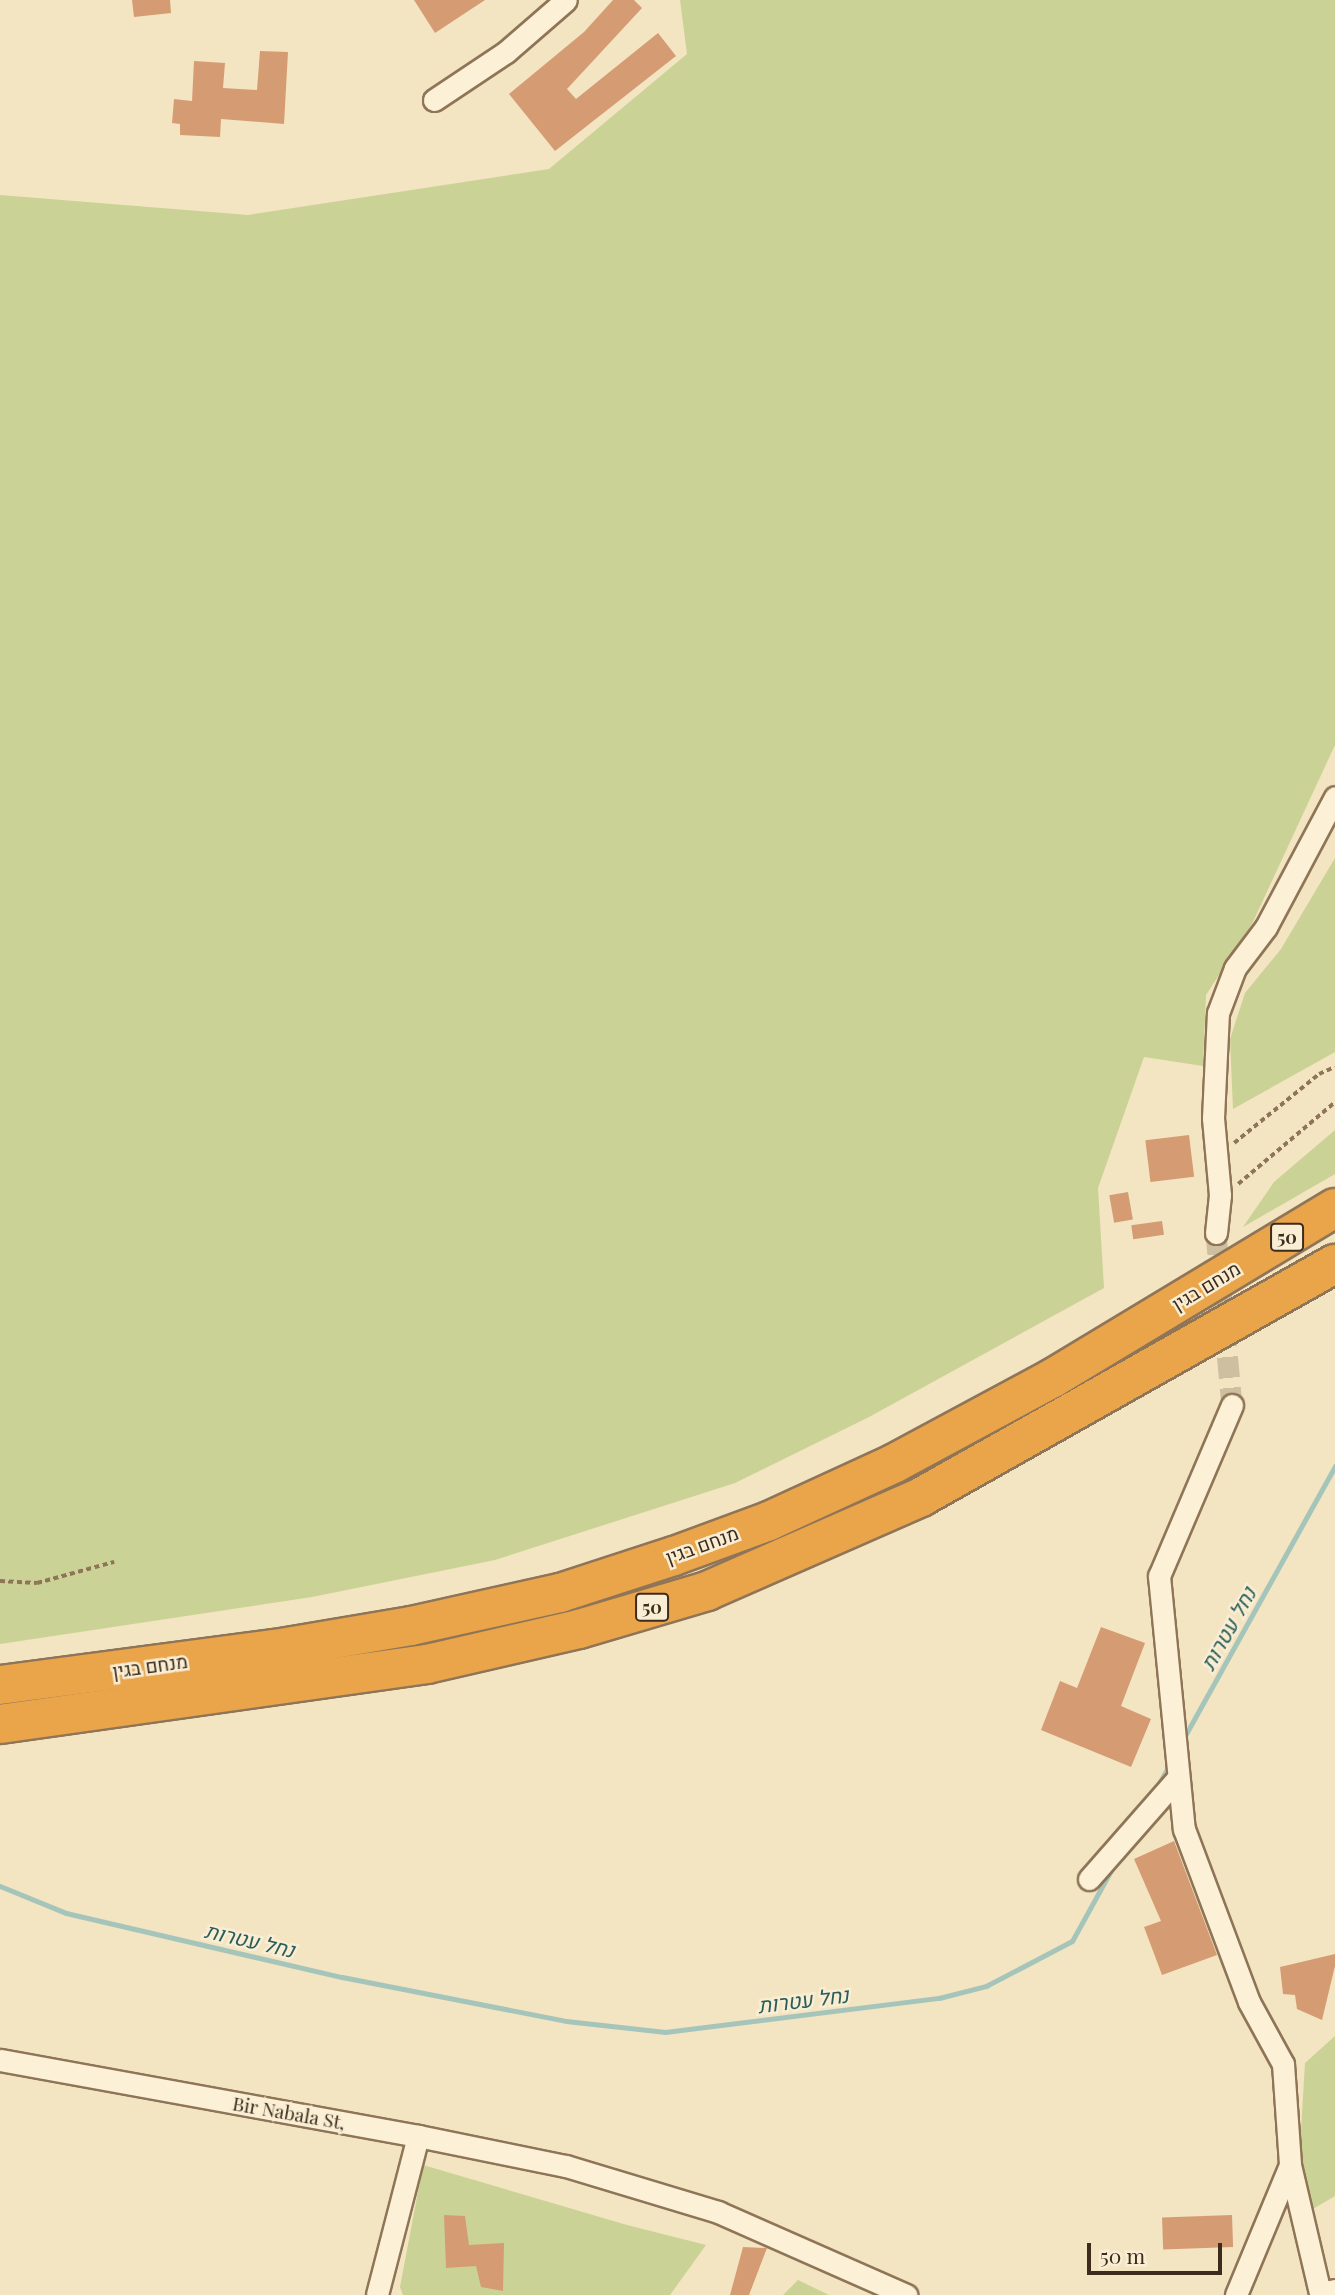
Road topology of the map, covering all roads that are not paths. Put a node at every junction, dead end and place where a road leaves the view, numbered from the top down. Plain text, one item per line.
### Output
1 (566, 0) edge
2 (434, 100) dead end
3 (1335, 797) edge
4 (1335, 1208) edge
5 (1216, 1233) tunnel mouth
6 (1335, 1264) edge
7 (1232, 1405) tunnel mouth
8 (0, 1685) edge
9 (0, 1724) edge
10 (1176, 1780) junction
11 (1089, 1879) dead end
12 (0, 2060) edge
13 (418, 2136) junction
14 (1290, 2165) junction
15 (1322, 2292) edge
16 (377, 2295) edge
17 (906, 2295) edge
18 (1236, 2295) edge

1 - 2 street
3 - 5 street
4 - 8 highway, מנחם בגין / 50
6 - 9 highway, מנחם בגין / 50
7 - 10 street
10 - 11 street
10 - 14 street
12 - 13 street, Bir Nabala St,
13 - 16 street
13 - 17 street, Bir Nabala St,
14 - 15 street
14 - 18 street

